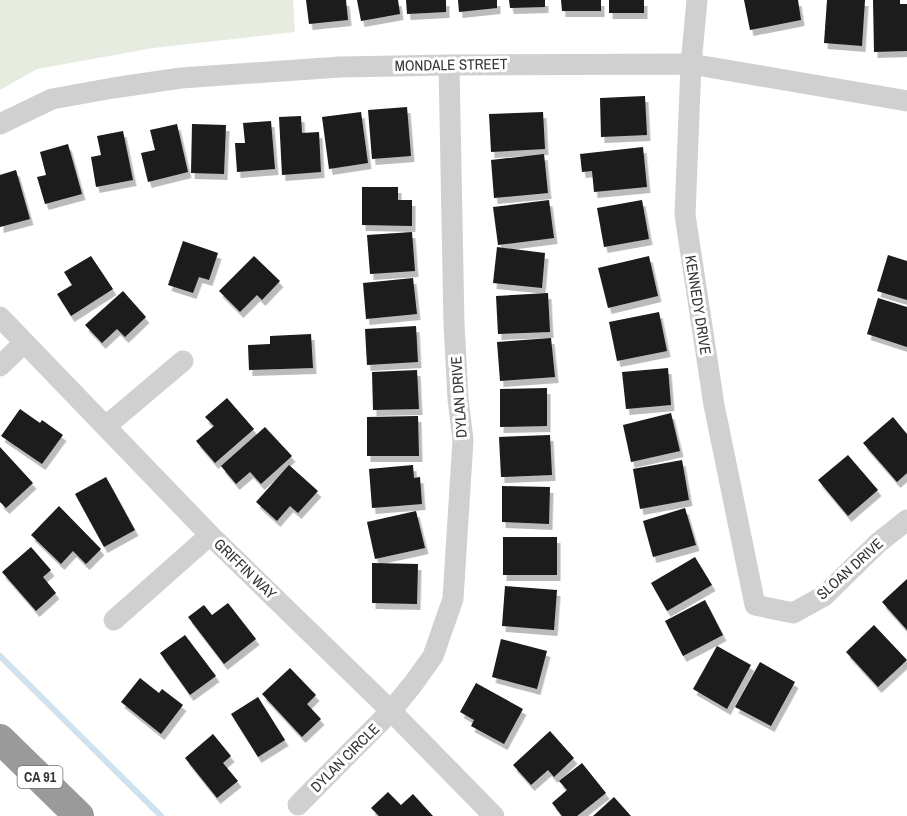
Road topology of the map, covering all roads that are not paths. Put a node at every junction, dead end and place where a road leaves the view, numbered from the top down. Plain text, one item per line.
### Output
1 (697, 0) edge
2 (449, 64) junction
3 (691, 64) junction
4 (907, 100) edge
5 (0, 124) edge
6 (0, 317) edge
7 (24, 343) junction
8 (183, 361) dead end
9 (0, 366) edge
10 (106, 426) junction
11 (907, 520) edge
12 (210, 535) junction
13 (755, 605) joint
14 (114, 620) dead end
15 (391, 711) junction
16 (0, 739) edge
17 (298, 805) dead end
18 (79, 816) edge
19 (494, 816) edge

1 - 3 street, KENNEDY DRIVE
2 - 3 street, MONDALE STREET
2 - 5 street, MONDALE STREET
2 - 15 street, DYLAN DRIVE
3 - 4 street, MONDALE STREET
3 - 13 street, KENNEDY DRIVE
6 - 7 street, GRIFFIN WAY
7 - 9 street
7 - 10 street, GRIFFIN WAY
8 - 10 street
10 - 12 street, GRIFFIN WAY
11 - 13 street, SLOAN DRIVE
12 - 14 street
12 - 15 street, GRIFFIN WAY
15 - 17 street, DYLAN CIRCLE
15 - 19 street, GRIFFIN WAY
16 - 18 highway, CA 91

